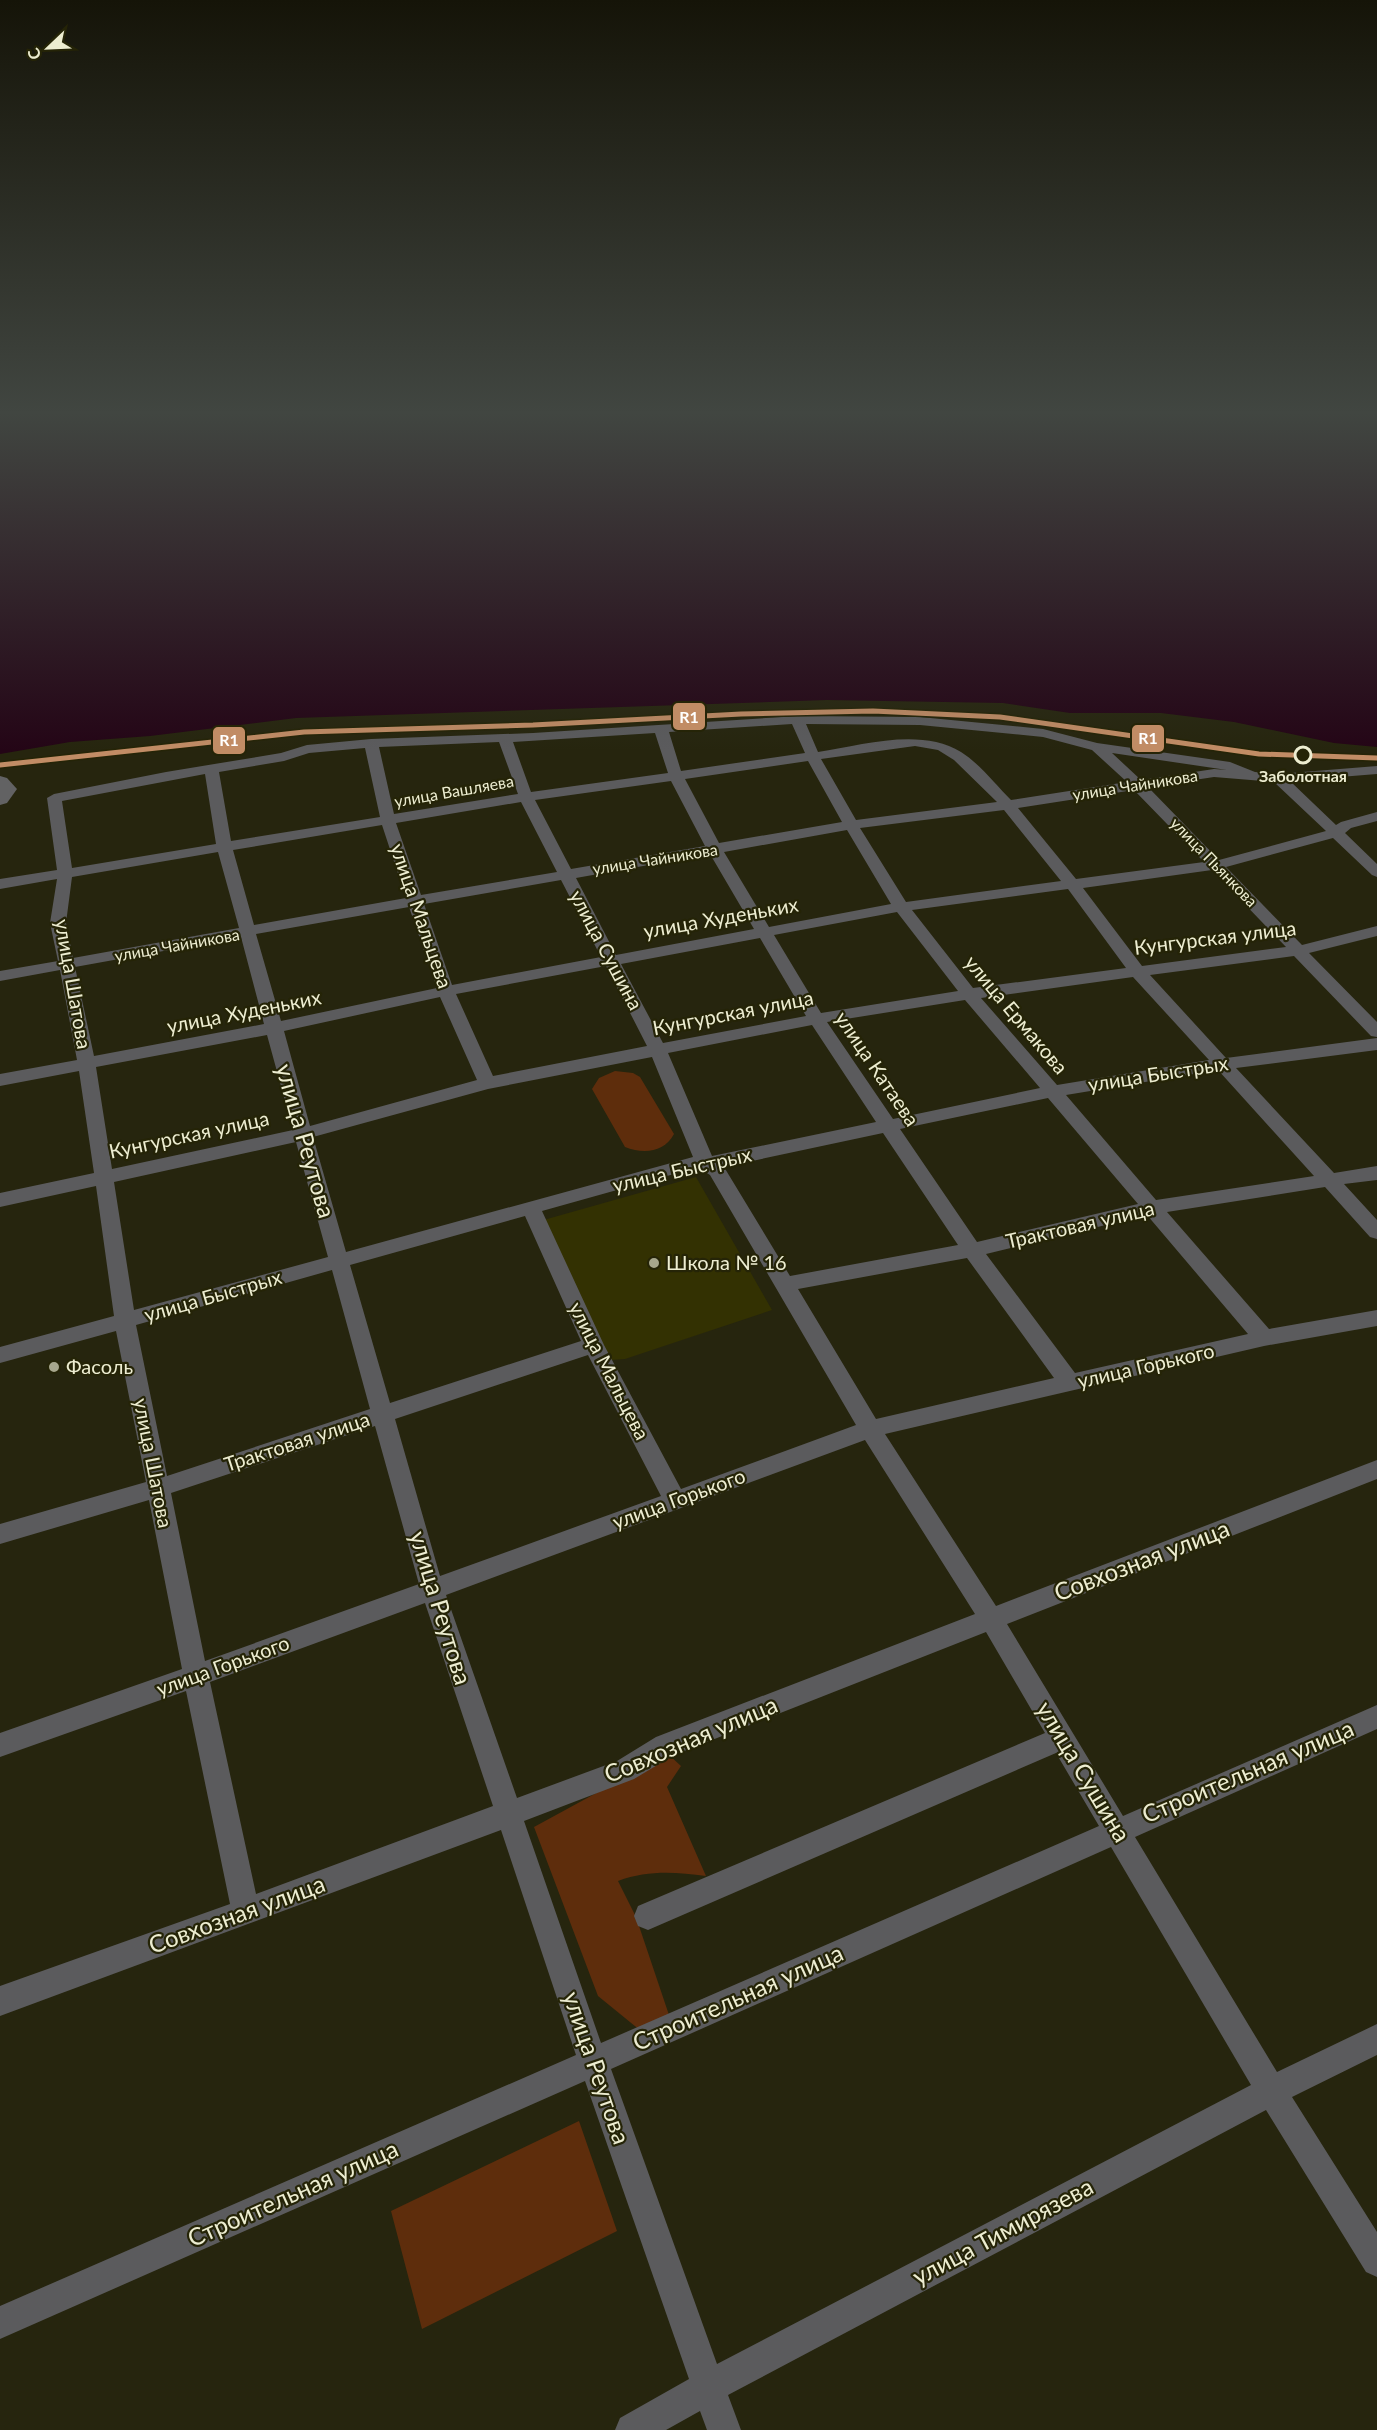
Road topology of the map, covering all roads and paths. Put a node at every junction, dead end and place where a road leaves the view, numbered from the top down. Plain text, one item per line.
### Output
1 (797, 720) junction
2 (661, 730) junction
3 (504, 737) junction
4 (371, 743) junction
5 (1097, 747) junction
6 (813, 757) junction
7 (212, 769) junction
8 (1377, 770) edge
9 (1249, 774) junction
10 (676, 776) junction
11 (1278, 778) junction
12 (0, 782) edge
13 (1138, 785) junction
14 (526, 797) junction
15 (0, 800) edge
16 (1008, 805) junction
17 (1377, 816) edge
18 (388, 820) junction
19 (851, 825) junction
20 (1336, 833) junction
21 (224, 845) junction
22 (715, 850) junction
23 (1217, 865) junction
24 (1377, 872) edge
25 (65, 874) junction
26 (566, 874) junction
27 (0, 884) edge
28 (1072, 884) junction
29 (415, 901) junction
30 (901, 907) junction
31 (1377, 931) edge
32 (249, 932) junction
33 (763, 933) junction
34 (1300, 950) junction
35 (611, 959) junction
36 (68, 964) junction
37 (1136, 970) junction
38 (0, 976) edge
39 (446, 991) junction
40 (969, 994) junction
41 (816, 1019) junction
42 (274, 1028) junction
43 (1377, 1032) edge
44 (1377, 1044) edge
45 (658, 1051) junction
46 (87, 1063) junction
47 (1220, 1064) junction
48 (0, 1080) edge
49 (487, 1083) junction
50 (1053, 1091) junction
51 (887, 1124) junction
52 (303, 1134) junction
53 (706, 1164) junction
54 (1377, 1173) edge
55 (104, 1176) junction
56 (1330, 1179) junction
57 (0, 1200) edge
58 (1152, 1207) junction
59 (531, 1209) junction
60 (1377, 1232) edge
61 (972, 1250) junction
62 (339, 1261) junction
63 (785, 1284) junction
64 (1377, 1318) edge
65 (125, 1321) junction
66 (1264, 1338) junction
67 (593, 1346) junction
68 (0, 1355) edge
69 (1070, 1383) junction
70 (383, 1414) junction
71 (870, 1429) junction
72 (1377, 1469) edge
73 (158, 1488) junction
74 (675, 1500) junction
75 (0, 1534) edge
76 (432, 1588) junction
77 (991, 1619) junction
78 (196, 1676) junction
79 (1377, 1717) edge
80 (1062, 1738) junction
81 (0, 1745) edge
82 (508, 1814) junction
83 (1117, 1829) junction
84 (246, 1912) junction
85 (648, 1916) dead end
86 (0, 2001) edge
87 (1377, 2039) edge
88 (593, 2062) junction
89 (1271, 2091) junction
90 (1377, 2261) edge
91 (0, 2323) edge
92 (709, 2387) junction
93 (632, 2430) edge
94 (724, 2430) edge

1 - 2 street
1 - 5 street
1 - 6 street, улица Ермакова
2 - 3 street
2 - 10 street, улица Катаева
3 - 4 street
3 - 14 street, улица Сушина
4 - 7 street
4 - 18 street, улица Мальцева
5 - 9 street
5 - 13 street, улица Пьянкова
6 - 10 street, улица Вашляева
6 - 16 street, улица Вашляева
6 - 19 street, улица Ермакова
7 - 21 street, улица Реутова
7 - 25 street, улица Шатова
8 - 11 street, улица Чайникова
9 - 11 street, улица Чайникова
9 - 13 street, улица Чайникова
10 - 14 street, улица Вашляева
10 - 22 street, улица Катаева
11 - 20 street
12 - 15 main road
13 - 16 street, улица Чайникова
13 - 23 street, улица Пьянкова
14 - 18 street, улица Вашляева
14 - 26 street, улица Сушина
16 - 19 street, улица Чайникова
16 - 28 street
17 - 20 street, улица Худеньких
18 - 21 street, улица Вашляева
18 - 29 street, улица Мальцева
19 - 22 street, улица Чайникова
19 - 30 street, улица Ермакова
20 - 23 street, улица Худеньких
20 - 24 street
21 - 25 street, улица Вашляева
21 - 32 street, улица Реутова
22 - 26 street, улица Чайникова
22 - 33 street, улица Катаева
23 - 28 street, улица Худеньких
23 - 34 street, улица Пьянкова
25 - 27 street, улица Вашляева
25 - 36 street, улица Шатова
26 - 29 street, улица Чайникова
26 - 35 street, улица Сушина
28 - 30 street, улица Худеньких
28 - 37 street
29 - 32 street, улица Чайникова
29 - 39 street, улица Мальцева
30 - 33 street, улица Худеньких
30 - 40 street, улица Ермакова
31 - 34 street, Кунгурская улица
32 - 36 street, улица Чайникова
32 - 42 street, улица Реутова
33 - 35 street, улица Худеньких
33 - 41 street, улица Катаева
34 - 37 street, Кунгурская улица
34 - 43 street, улица Пьянкова
35 - 39 street, улица Худеньких
35 - 45 street, улица Сушина
36 - 38 street, улица Чайникова
36 - 46 street, улица Шатова
37 - 40 street, Кунгурская улица
37 - 47 street
39 - 42 street, улица Худеньких
39 - 49 street, улица Мальцева
40 - 41 street, Кунгурская улица
40 - 50 street, улица Ермакова
41 - 45 street, Кунгурская улица
41 - 51 street, улица Катаева
42 - 46 street, улица Худеньких
42 - 52 street, улица Реутова
44 - 47 street, улица Быстрых
45 - 49 street, Кунгурская улица
45 - 53 street, улица Сушина
46 - 48 street, улица Худеньких
46 - 55 street, улица Шатова
47 - 50 street, улица Быстрых
47 - 56 street
49 - 52 street, Кунгурская улица
50 - 51 street, улица Быстрых
50 - 58 street, улица Ермакова
51 - 53 street, улица Быстрых
51 - 61 street, улица Катаева
52 - 55 street, Кунгурская улица
52 - 62 street, улица Реутова
53 - 59 street, улица Быстрых
53 - 63 street, улица Сушина
54 - 56 street, Трактовая улица
55 - 57 street, Кунгурская улица
55 - 65 street, улица Шатова
56 - 58 street, Трактовая улица
56 - 60 street
58 - 61 street, Трактовая улица
58 - 66 street, улица Ермакова
59 - 62 street, улица Быстрых
59 - 67 street, улица Мальцева
61 - 63 street, Трактовая улица
61 - 69 street, улица Катаева
62 - 65 street, улица Быстрых
62 - 70 street, улица Реутова
63 - 71 street, улица Сушина
64 - 66 street, улица Горького
65 - 68 street, улица Быстрых
65 - 73 street, улица Шатова
66 - 69 street, улица Горького
67 - 70 street, Трактовая улица
67 - 74 street, улица Мальцева
69 - 71 street, улица Горького
70 - 73 street, Трактовая улица
70 - 76 street, улица Реутова
71 - 74 street, улица Горького
71 - 77 street, улица Сушина
72 - 77 street, Совхозная улица
73 - 75 street, Трактовая улица
73 - 78 street, улица Шатова
74 - 76 street, улица Горького
76 - 78 street, улица Горького
76 - 82 street, улица Реутова
77 - 80 street, улица Сушина
77 - 82 street, Совхозная улица
78 - 81 street, улица Горького
78 - 84 street, улица Шатова
79 - 83 street, Строительная улица
80 - 83 street, улица Сушина
80 - 85 street
82 - 84 street, Совхозная улица
82 - 88 street, улица Реутова
83 - 88 street, Строительная улица
83 - 89 street, улица Сушина
84 - 86 street, Совхозная улица
87 - 89 street, улица Тимирязева
88 - 91 street, Строительная улица
88 - 92 street, улица Реутова
89 - 90 street, улица Сушина
89 - 92 street, улица Тимирязева
92 - 93 street, улица Тимирязева
92 - 94 street, улица Реутова

